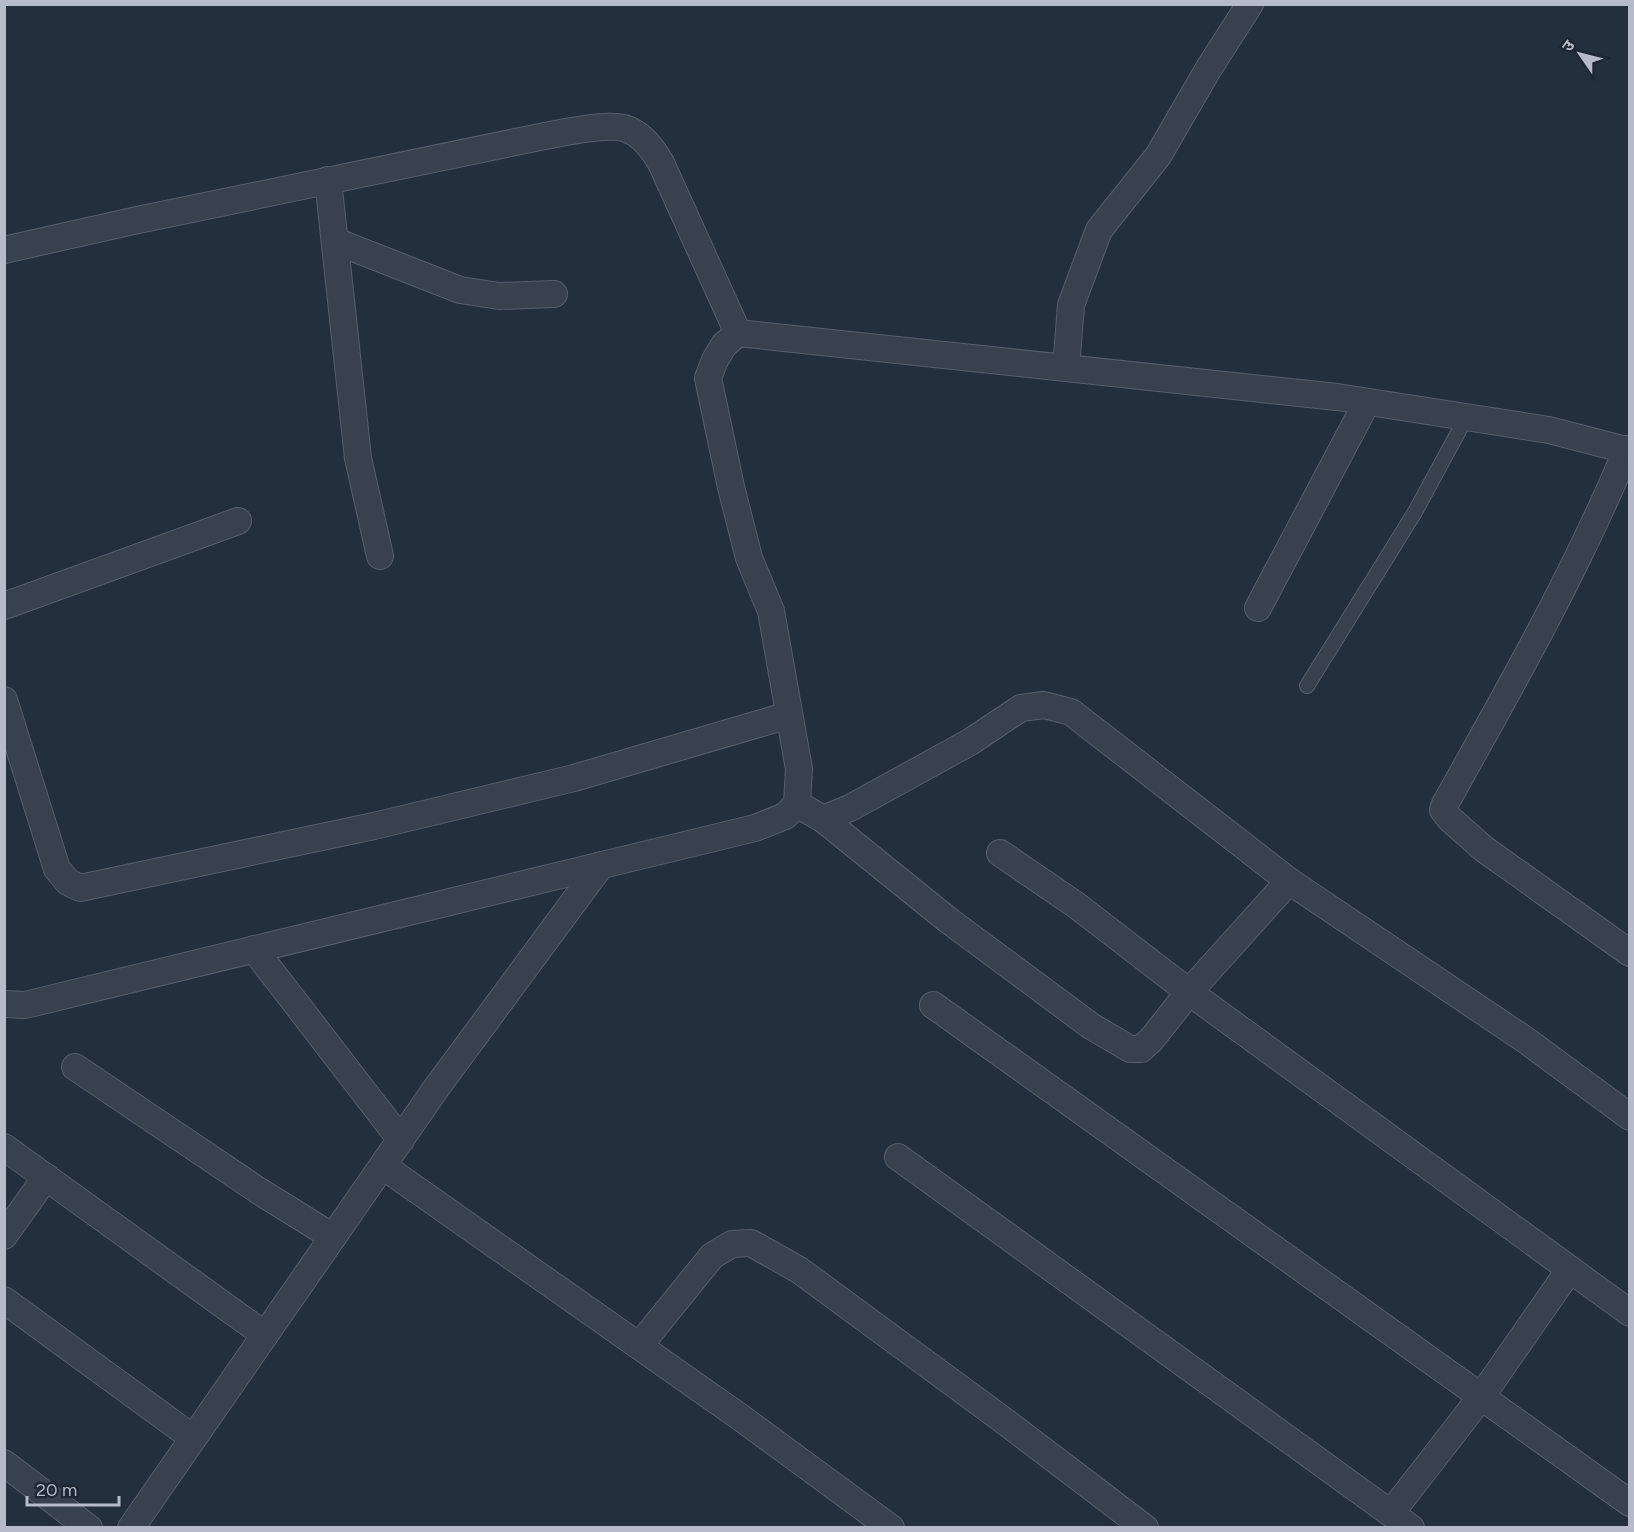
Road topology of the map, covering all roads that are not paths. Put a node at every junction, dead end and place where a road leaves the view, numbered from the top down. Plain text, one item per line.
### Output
1 (1250, 4) edge
2 (328, 180) junction
3 (335, 242) junction
4 (4, 250) edge
5 (554, 294) dead end
6 (738, 333) junction
7 (1066, 368) junction
8 (1367, 402) junction
9 (1467, 416) junction
10 (1628, 450) edge
11 (238, 521) dead end
12 (380, 556) dead end
13 (4, 606) edge
14 (1258, 608) dead end
15 (1307, 686) dead end
16 (4, 700) edge
17 (789, 715) junction
18 (797, 804) junction
19 (823, 819) junction
20 (1000, 853) dead end
21 (601, 865) junction
22 (1289, 881) junction
23 (254, 949) junction
24 (1629, 953) edge
25 (1189, 993) junction
26 (4, 1004) edge
27 (933, 1005) dead end
28 (75, 1067) dead end
29 (1629, 1117) edge
30 (401, 1140) junction
31 (4, 1147) edge
32 (898, 1157) dead end
33 (383, 1166) junction
34 (46, 1177) junction
35 (4, 1236) edge
36 (333, 1237) junction
37 (1570, 1269) junction
38 (4, 1300) edge
39 (1629, 1313) edge
40 (265, 1335) junction
41 (639, 1346) junction
42 (1480, 1396) junction
43 (193, 1438) junction
44 (4, 1463) edge
45 (1629, 1503) edge
46 (1401, 1520) edge
47 (89, 1527) edge
48 (130, 1527) edge
49 (891, 1527) edge
50 (1146, 1527) edge

1 - 7 street
2 - 3 street
2 - 4 street
2 - 6 street
3 - 5 street
3 - 12 street
6 - 7 street
6 - 17 street
7 - 8 street
8 - 9 street
8 - 14 street
9 - 10 street
9 - 15 lane
10 - 24 street
11 - 13 street
16 - 17 street
17 - 18 street
18 - 19 street
18 - 21 street
19 - 22 street
19 - 25 street
20 - 25 street
21 - 23 street
21 - 30 street
22 - 25 street
22 - 29 street
23 - 26 street
23 - 30 street
25 - 37 street
27 - 42 street
28 - 36 street
30 - 33 street
31 - 34 street
32 - 46 street
33 - 36 street
33 - 41 street
34 - 35 street
34 - 40 street
36 - 40 street
37 - 39 street
37 - 42 street
38 - 43 street
40 - 43 street
41 - 49 street
41 - 50 street
42 - 45 street
42 - 46 street
43 - 48 street
44 - 47 street

